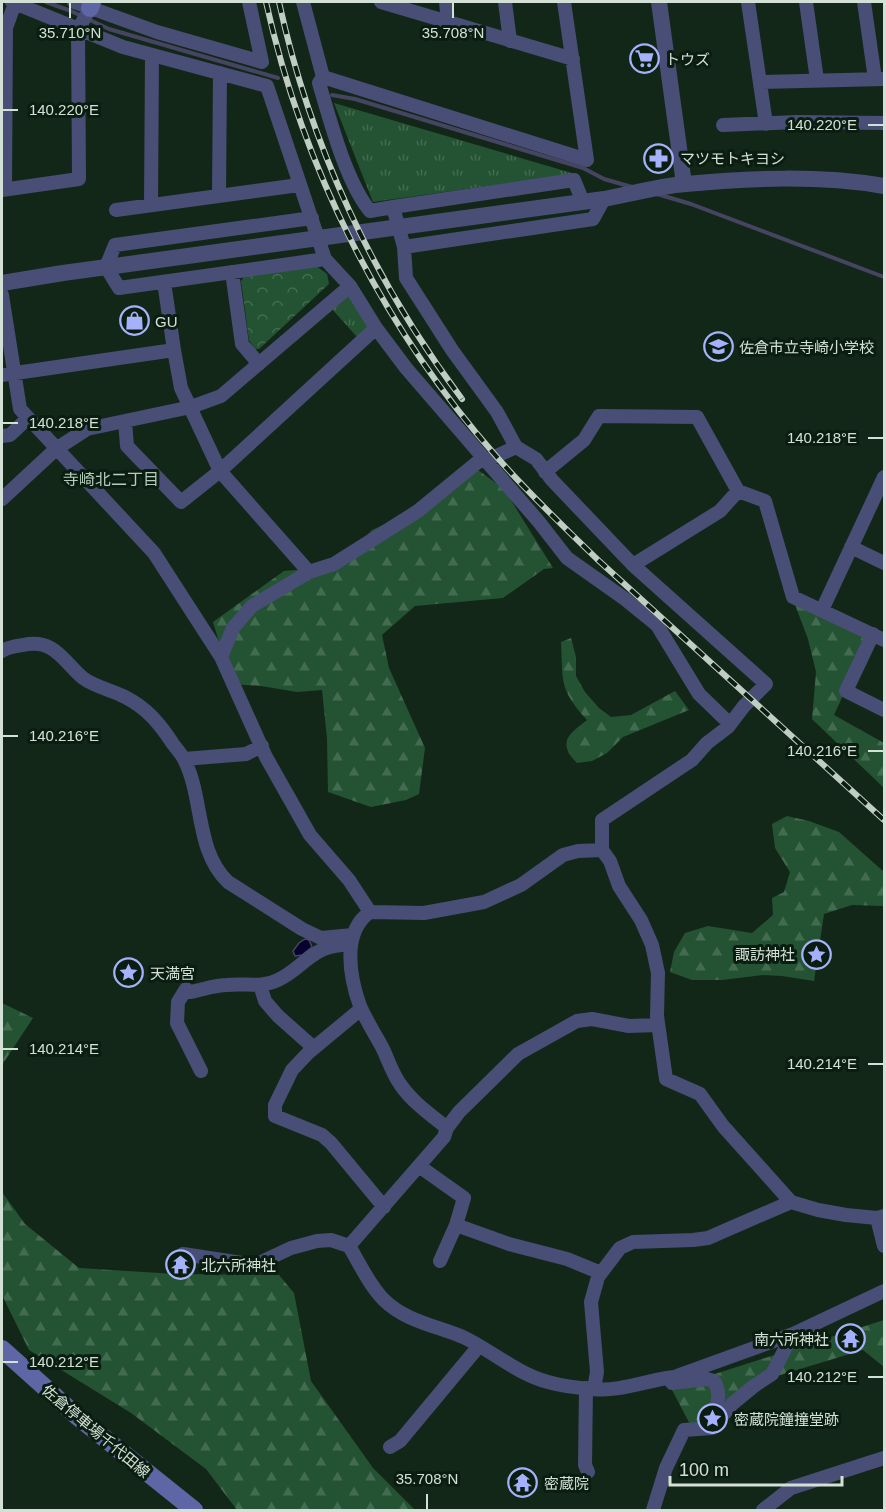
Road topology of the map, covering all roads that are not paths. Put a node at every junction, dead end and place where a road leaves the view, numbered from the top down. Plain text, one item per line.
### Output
1 (13, 2) edge
2 (249, 2) edge
3 (303, 2) edge
4 (381, 2) edge
5 (446, 2) edge
6 (505, 2) edge
7 (564, 2) edge
8 (659, 2) edge
9 (748, 2) edge
10 (806, 2) edge
11 (864, 2) edge
12 (85, 4) edge
13 (448, 22) junction
14 (78, 30) junction
15 (510, 40) junction
16 (152, 55) junction
17 (573, 59) junction
18 (220, 73) junction
19 (323, 77) junction
20 (880, 79) edge
21 (817, 80) junction
22 (760, 82) junction
23 (885, 123) edge
24 (766, 124) junction
25 (723, 125) dead end
26 (684, 184) junction
27 (300, 185) junction
28 (885, 186) edge
29 (3, 190) edge
30 (219, 195) junction
31 (603, 199) junction
32 (583, 202) junction
33 (151, 205) junction
34 (393, 207) junction
35 (116, 210) dead end
36 (312, 218) junction
37 (404, 248) junction
38 (325, 259) junction
39 (106, 267) junction
40 (232, 272) junction
41 (164, 282) junction
42 (2, 283) edge
43 (350, 286) junction
44 (2, 295) edge
45 (376, 328) junction
46 (174, 350) junction
47 (259, 364) junction
48 (8, 374) edge
49 (191, 407) junction
50 (28, 417) junction
51 (125, 421) junction
52 (2, 436) edge
53 (516, 447) junction
54 (56, 449) junction
55 (484, 460) junction
56 (220, 471) junction
57 (545, 472) junction
58 (883, 484) edge
59 (738, 491) junction
60 (2, 499) edge
61 (851, 547) junction
62 (885, 563) edge
63 (633, 564) junction
64 (309, 572) junction
65 (822, 610) junction
66 (879, 637) edge
67 (2, 651) edge
68 (221, 657) junction
69 (885, 710) edge
70 (730, 724) junction
71 (262, 746) junction
72 (184, 759) junction
73 (602, 850) junction
74 (370, 912) junction
75 (352, 939) junction
76 (260, 985) junction
77 (361, 1008) junction
78 (658, 1025) junction
79 (314, 1048) junction
80 (201, 1071) dead end
81 (447, 1128) junction
82 (419, 1166) junction
83 (791, 1202) junction
84 (384, 1207) junction
85 (881, 1217) edge
86 (456, 1225) junction
87 (350, 1246) junction
88 (885, 1246) edge
89 (183, 1254) dead end
90 (440, 1261) dead end
91 (601, 1273) junction
92 (885, 1291) edge
93 (793, 1334) junction
94 (479, 1346) junction
95 (2, 1349) edge
96 (644, 1384) junction
97 (590, 1389) junction
98 (687, 1430) junction
99 (390, 1447) dead end
100 (885, 1458) edge
101 (588, 1472) dead end
102 (194, 1510) edge
103 (653, 1510) edge
104 (763, 1510) edge

1 - 14 street
1 - 29 street
2 - 12 street
3 - 19 street
4 - 13 street
5 - 13 street
6 - 15 street
7 - 17 street
8 - 26 street
9 - 22 street
10 - 21 street
11 - 20 street
12 - 14 street
13 - 15 street
14 - 16 street
14 - 29 street
15 - 17 street
16 - 18 street
16 - 33 street
17 - 19 street
18 - 27 street
18 - 30 street
19 - 34 street
20 - 21 street
21 - 22 street
22 - 24 street
23 - 24 street
24 - 25 street
26 - 28 street
26 - 31 street
27 - 30 street
27 - 36 street
30 - 33 street
31 - 32 street
31 - 37 street
32 - 34 street
32 - 39 street
33 - 35 street
34 - 37 street
36 - 38 street
36 - 39 street
37 - 53 street
38 - 40 street
38 - 43 street
39 - 41 street
39 - 42 street
40 - 41 street
40 - 47 street
41 - 46 street
43 - 45 street
43 - 47 street
44 - 48 street
45 - 55 street
45 - 56 street
46 - 48 street
46 - 49 street
47 - 49 street
48 - 50 street
49 - 51 street
49 - 56 street
50 - 52 street
50 - 54 street
51 - 54 street
51 - 56 street
53 - 55 street
53 - 57 street
54 - 60 street
54 - 68 street
55 - 64 street
55 - 70 street
56 - 64 street
57 - 59 street
57 - 63 street
58 - 61 street
59 - 63 street
59 - 65 street
61 - 62 street
61 - 65 street
63 - 70 street
64 - 68 street
65 - 66 street
66 - 69 street
67 - 72 street
68 - 71 street
70 - 73 street
71 - 72 street
71 - 74 street
72 - 75 street
73 - 74 street
73 - 78 street
74 - 75 street
75 - 76 street
75 - 77 street
76 - 79 street
76 - 80 street
77 - 79 street
77 - 81 street
78 - 81 street
78 - 83 street
79 - 84 street
81 - 82 street
82 - 84 street
82 - 86 street
83 - 85 street
83 - 91 street
84 - 87 street
85 - 88 street
86 - 90 street
86 - 91 street
87 - 89 street
87 - 94 street
91 - 97 street
92 - 93 street
93 - 96 street
93 - 98 street
94 - 97 street
94 - 99 street
95 - 102 main road, 佐倉停車場千代田線
96 - 97 street
96 - 98 street
97 - 101 street
98 - 103 street
100 - 104 street

